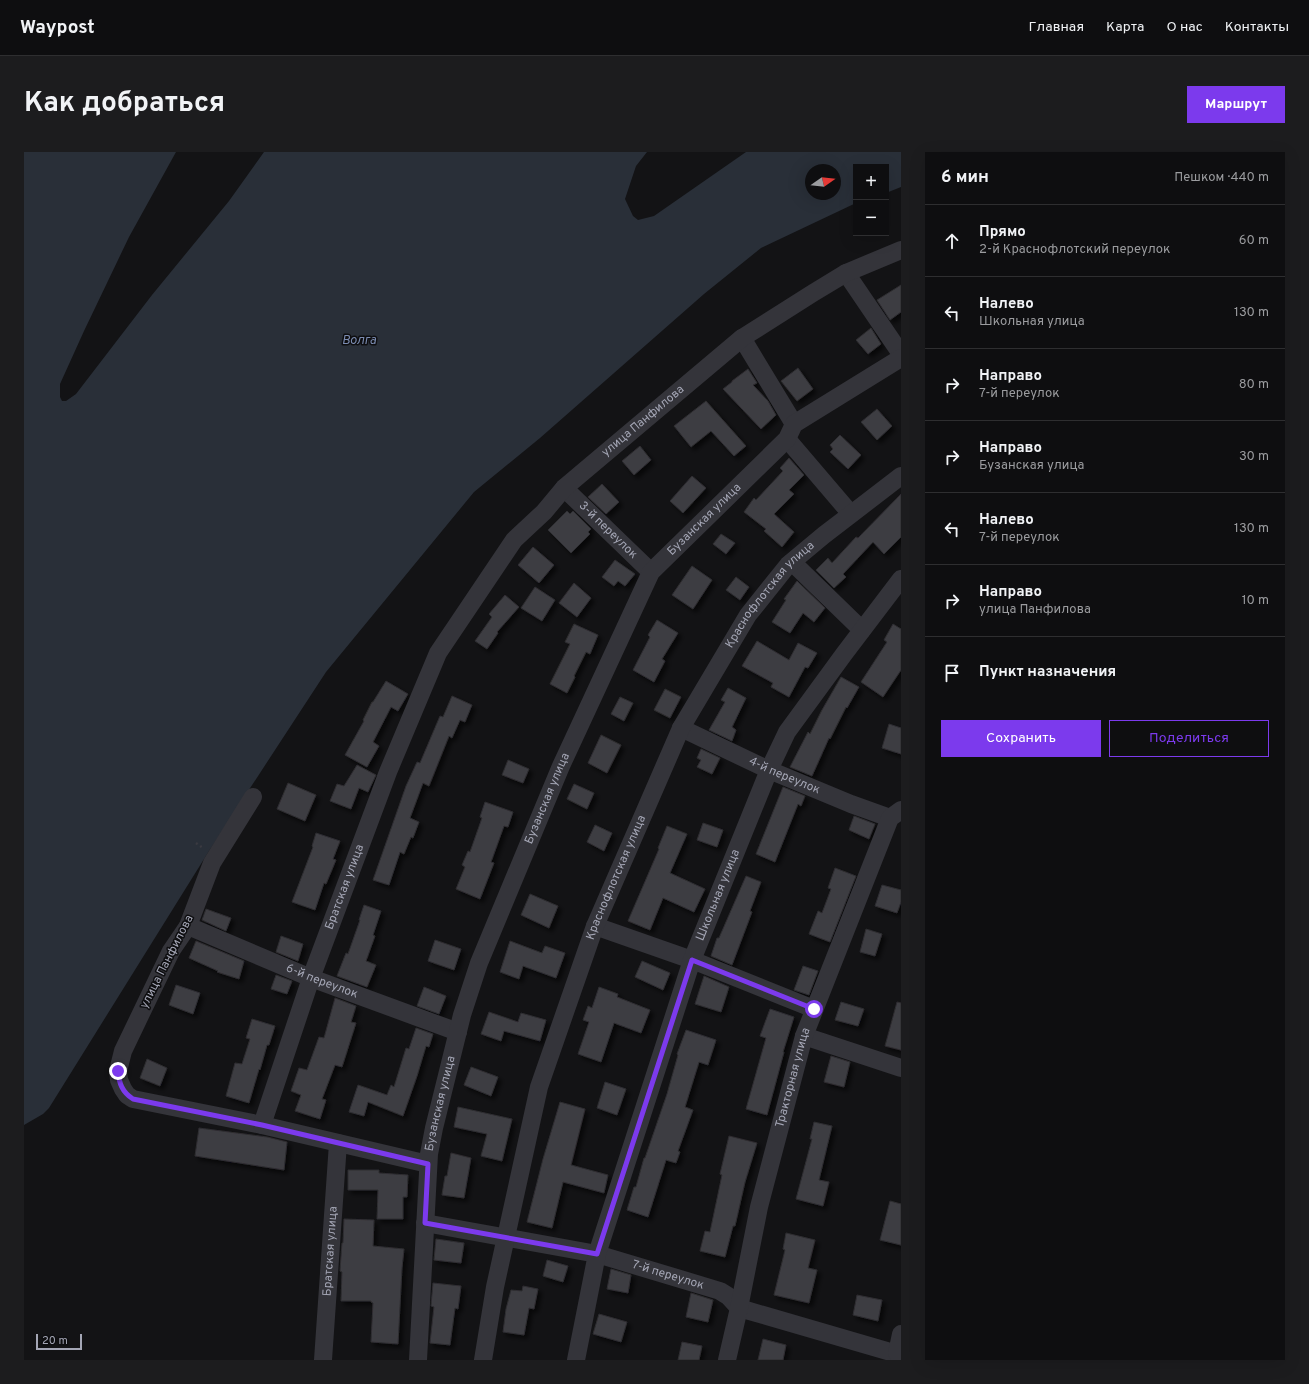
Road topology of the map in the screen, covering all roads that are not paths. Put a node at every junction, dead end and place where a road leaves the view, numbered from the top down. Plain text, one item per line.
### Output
1 (901, 250) edge
2 (846, 273) junction
3 (742, 338) junction
4 (901, 354) edge
5 (901, 358) edge
6 (790, 431) junction
7 (901, 476) edge
8 (564, 488) junction
9 (851, 514) junction
10 (792, 562) junction
11 (651, 572) junction
12 (901, 579) edge
13 (862, 630) junction
14 (438, 653) joint
15 (681, 728) junction
16 (769, 770) junction
17 (253, 797) dead end
18 (896, 814) edge
19 (188, 926) junction
20 (595, 926) junction
21 (692, 960) junction
22 (311, 978) junction
23 (814, 1009) junction
24 (458, 1032) junction
25 (804, 1036) junction
26 (901, 1068) edge
27 (262, 1125) junction
28 (338, 1143) junction
29 (428, 1164) junction
30 (425, 1223) junction
31 (505, 1238) junction
32 (597, 1254) junction
33 (739, 1308) junction
34 (901, 1334) edge
35 (899, 1354) edge
36 (323, 1360) edge
37 (418, 1360) edge
38 (483, 1360) edge
39 (576, 1360) edge
40 (726, 1360) edge

1 - 2 street, улица Панфилова
2 - 3 street, улица Панфилова
2 - 4 street
3 - 6 street
3 - 8 street, улица Панфилова
5 - 6 street, Бузанская улица
6 - 9 street
6 - 11 street, Бузанская улица
7 - 9 street, Краснофлотская улица
8 - 11 street, 3-й переулок
8 - 14 street, улица Панфилова
9 - 10 street, Краснофлотская улица
10 - 13 street
10 - 15 street, Краснофлотская улица
11 - 24 street, Бузанская улица
12 - 13 street, Школьная улица
13 - 16 street, Школьная улица
14 - 22 street, Братская улица
15 - 16 street, 4-й переулок
15 - 20 street, Краснофлотская улица
16 - 18 street, 4-й переулок
16 - 21 street, Школьная улица
17 - 19 street, улица Панфилова
18 - 23 street, Тракторная улица
19 - 22 street, 6-й переулок
19 - 27 street, улица Панфилова
20 - 21 street
20 - 31 street, Краснофлотская улица
21 - 23 street
21 - 32 street, Школьная улица
22 - 24 street, 6-й переулок
22 - 27 street, Братская улица
23 - 25 street, Тракторная улица
24 - 29 street, Бузанская улица
25 - 26 street
25 - 33 street, Тракторная улица
27 - 28 street
28 - 29 street
28 - 36 street, Братская улица
29 - 30 street, Бузанская улица
30 - 31 street, 7-й переулок
30 - 37 street, Бузанская улица
31 - 32 street, 7-й переулок
31 - 38 street, Краснофлотская улица
32 - 33 street, 7-й переулок
32 - 39 street, Школьная улица
33 - 35 street, 7-й переулок
33 - 40 street, Тракторная улица
34 - 35 street

